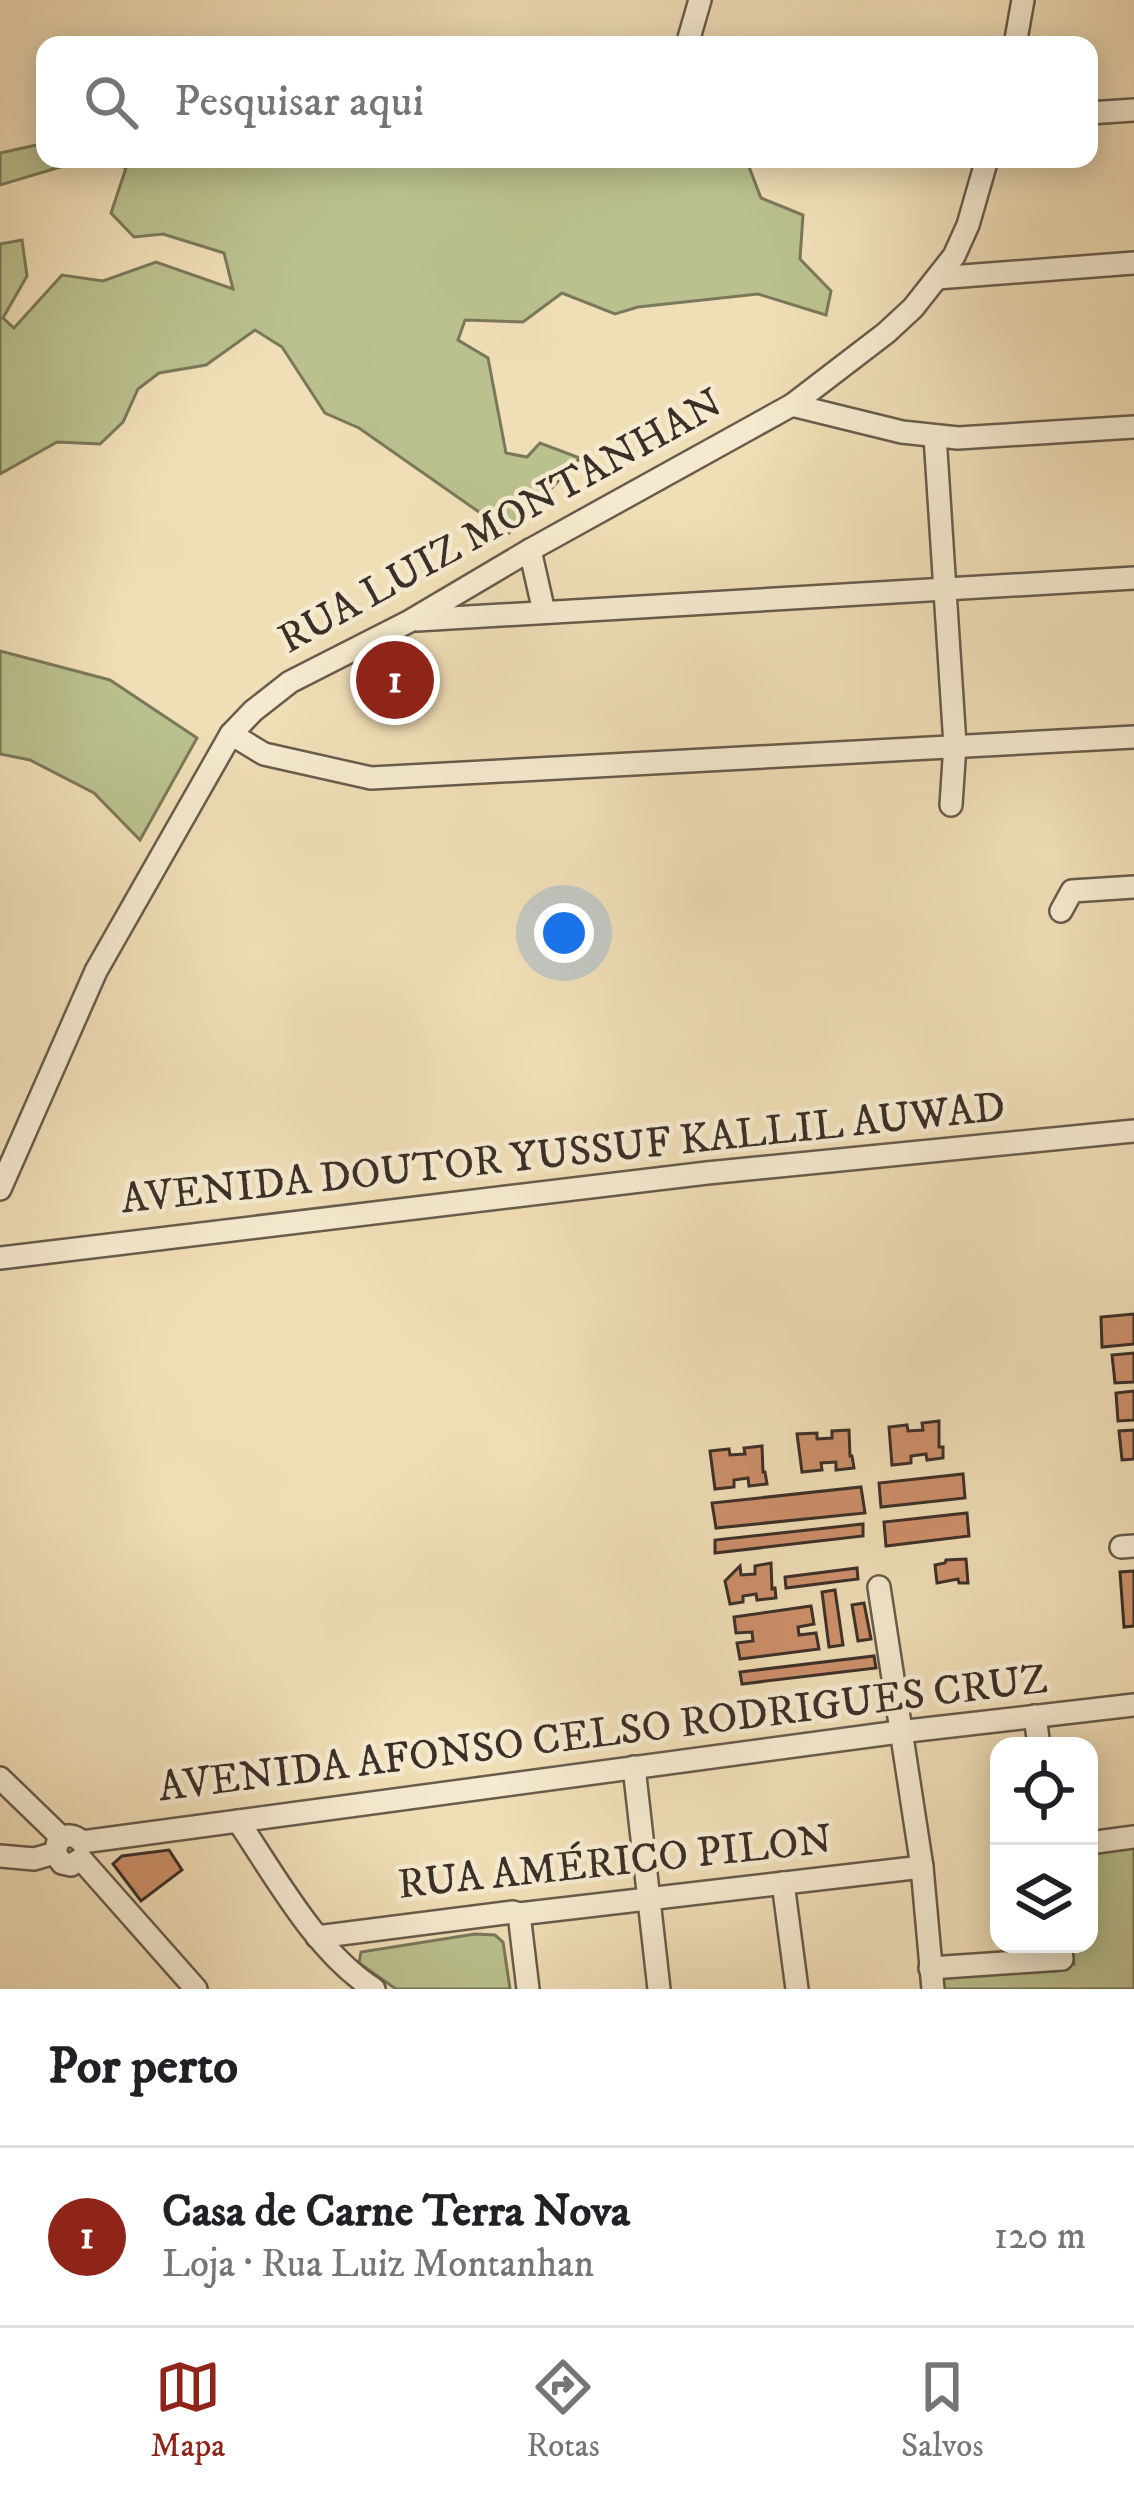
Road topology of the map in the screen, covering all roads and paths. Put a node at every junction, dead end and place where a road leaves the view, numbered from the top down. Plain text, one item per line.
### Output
1 (700, 0) edge
2 (1023, 0) edge
3 (689, 36) edge
4 (1017, 36) edge
5 (1134, 110) edge
6 (1098, 112) edge
7 (984, 168) edge
8 (1134, 263) edge
9 (937, 278) junction
10 (792, 406) junction
11 (1134, 427) edge
12 (934, 436) junction
13 (530, 550) junction
14 (1134, 578) edge
15 (947, 590) junction
16 (544, 612) junction
17 (410, 620) junction
18 (231, 734) junction
19 (1134, 736) edge
20 (955, 746) junction
21 (952, 805) dead end
22 (1134, 887) edge
23 (1061, 911) dead end
24 (1134, 1131) edge
25 (0, 1189) edge
26 (0, 1258) edge
27 (879, 1587) dead end
28 (1134, 1705) edge
29 (1036, 1716) junction
30 (899, 1732) junction
31 (1038, 1737) edge
32 (634, 1767) junction
33 (0, 1778) edge
34 (238, 1821) junction
35 (1134, 1837) edge
36 (1098, 1842) edge
37 (70, 1848) junction
38 (0, 1856) edge
39 (922, 1867) junction
40 (783, 1883) junction
41 (649, 1899) junction
42 (519, 1914) junction
43 (317, 1936) junction
44 (1061, 1953) edge
45 (931, 1979) edge
46 (195, 1988) edge
47 (176, 1989) edge
48 (374, 1989) edge
49 (528, 1989) edge
50 (659, 1989) edge
51 (797, 1989) edge

1 - 3 street
2 - 4 street
5 - 6 street
7 - 9 street, RUA LUIZ MONTANHAN
8 - 9 street
9 - 10 street, RUA LUIZ MONTANHAN
10 - 12 street
10 - 13 street, RUA LUIZ MONTANHAN
11 - 12 street
12 - 15 street
13 - 16 street
13 - 17 street, RUA LUIZ MONTANHAN
14 - 15 street
15 - 16 street
15 - 20 street
16 - 17 street
17 - 18 street, RUA LUIZ MONTANHAN
18 - 20 street
18 - 25 street, RUA LUIZ MONTANHAN
19 - 20 street
20 - 21 street
22 - 23 street
24 - 26 street, AVENIDA DOUTOR YUSSUF KALLIL AUWAD
27 - 30 street
28 - 29 street, AVENIDA AFONSO CELSO RODRIGUES CRUZ
29 - 30 street, AVENIDA AFONSO CELSO RODRIGUES CRUZ
29 - 31 street
30 - 32 street, AVENIDA AFONSO CELSO RODRIGUES CRUZ
30 - 39 street
32 - 34 street, AVENIDA AFONSO CELSO RODRIGUES CRUZ
32 - 41 street
33 - 37 street
34 - 37 street, AVENIDA AFONSO CELSO RODRIGUES CRUZ
34 - 43 street
35 - 36 street
37 - 38 street, AVENIDA AFONSO CELSO RODRIGUES CRUZ
37 - 46 street
39 - 40 street, RUA AMÉRICO PILON
39 - 45 street
40 - 41 street, RUA AMÉRICO PILON
40 - 51 street
41 - 42 street, RUA AMÉRICO PILON
41 - 50 street
42 - 43 street, RUA AMÉRICO PILON
42 - 49 street
43 - 48 street
44 - 45 street
46 - 47 street

